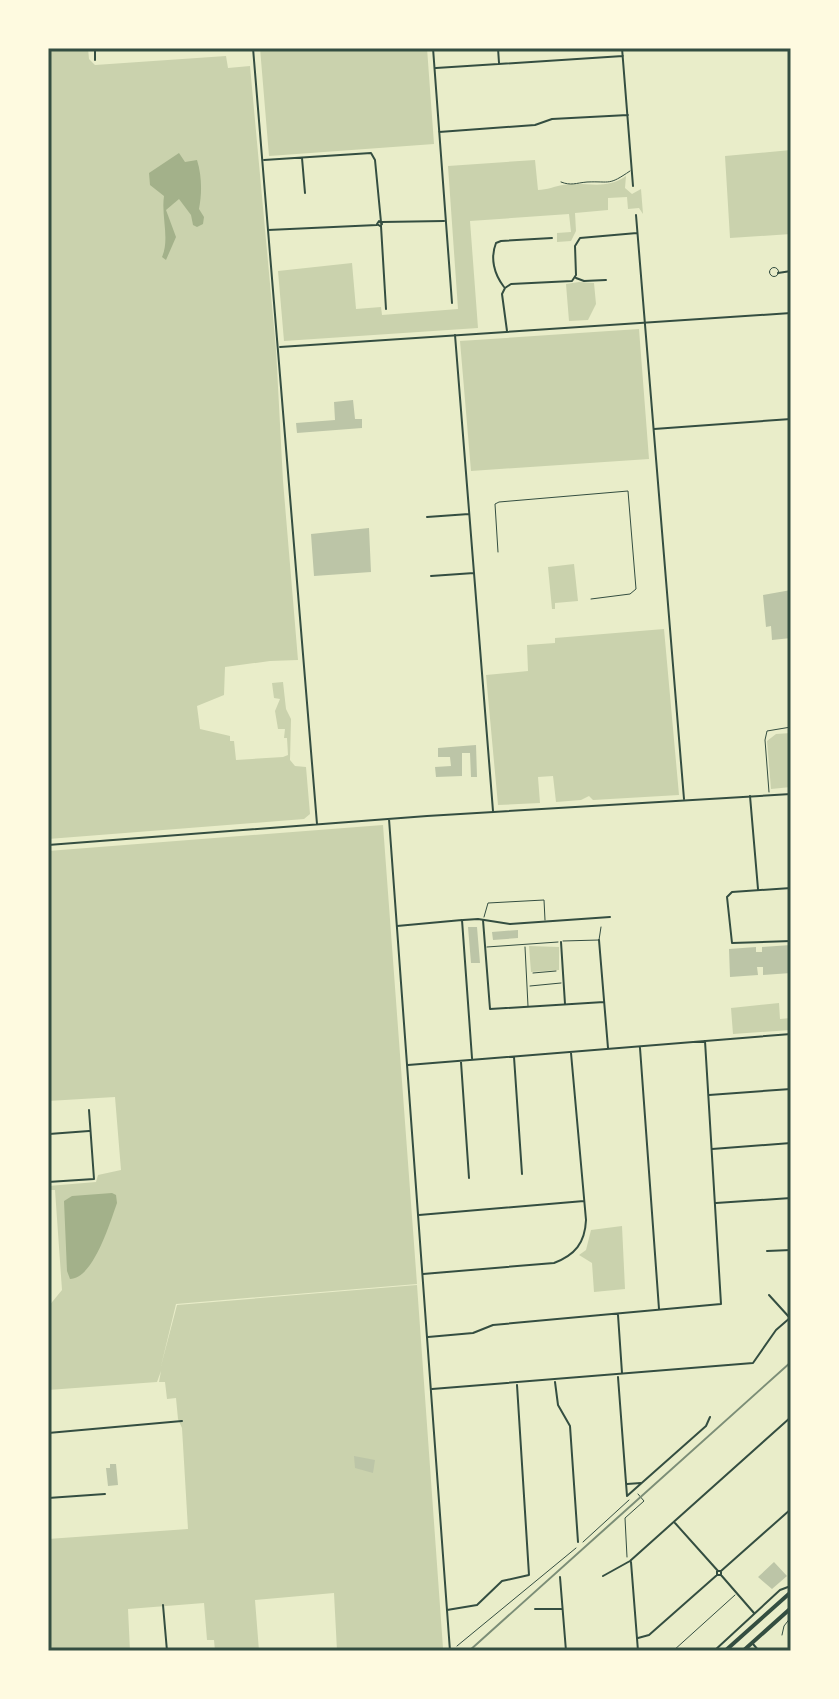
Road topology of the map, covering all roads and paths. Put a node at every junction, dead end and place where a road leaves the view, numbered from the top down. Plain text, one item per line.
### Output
1 (95, 48) edge
2 (253, 48) edge
3 (433, 48) edge
4 (498, 48) edge
5 (622, 48) edge
6 (623, 56) junction
7 (95, 60) dead end
8 (499, 64) junction
9 (434, 68) junction
10 (628, 114) junction
11 (439, 131) junction
12 (302, 157) junction
13 (262, 160) junction
14 (632, 170) junction
15 (561, 182) dead end
16 (633, 186) dead end
17 (305, 193) dead end
18 (636, 215) dead end
19 (446, 220) junction
20 (379, 224) junction
21 (268, 231) junction
22 (637, 233) junction
23 (552, 238) dead end
24 (791, 271) edge
25 (778, 273) dead end
26 (575, 278) junction
27 (606, 280) dead end
28 (505, 288) junction
29 (452, 303) dead end
30 (386, 309) dead end
31 (791, 313) edge
32 (644, 323) junction
33 (508, 332) junction
34 (455, 335) junction
35 (279, 347) junction
36 (791, 419) edge
37 (653, 429) junction
38 (469, 514) junction
39 (427, 517) dead end
40 (498, 552) dead end
41 (474, 573) junction
42 (431, 576) dead end
43 (591, 599) dead end
44 (791, 727) edge
45 (791, 794) edge
46 (769, 795) junction
47 (750, 796) junction
48 (684, 800) junction
49 (493, 812) junction
50 (389, 819) junction
51 (317, 824) junction
52 (48, 845) edge
53 (791, 888) edge
54 (758, 890) junction
55 (610, 917) dead end
56 (462, 920) junction
57 (483, 920) junction
58 (545, 921) junction
59 (397, 926) junction
60 (601, 927) dead end
61 (599, 940) junction
62 (791, 941) edge
63 (561, 942) junction
64 (525, 944) junction
65 (485, 947) junction
66 (563, 971) junction
67 (527, 973) junction
68 (563, 983) junction
69 (527, 986) junction
70 (604, 1002) junction
71 (565, 1005) junction
72 (529, 1008) junction
73 (791, 1034) edge
74 (704, 1041) junction
75 (640, 1047) junction
76 (608, 1050) junction
77 (571, 1052) junction
78 (514, 1056) junction
79 (472, 1059) junction
80 (461, 1060) junction
81 (407, 1065) junction
82 (791, 1089) edge
83 (707, 1095) junction
84 (89, 1110) dead end
85 (91, 1131) junction
86 (49, 1134) edge
87 (791, 1143) edge
88 (711, 1149) junction
89 (522, 1174) dead end
90 (469, 1178) dead end
91 (48, 1182) edge
92 (791, 1198) edge
93 (585, 1201) junction
94 (714, 1203) junction
95 (418, 1215) junction
96 (791, 1250) edge
97 (767, 1251) dead end
98 (422, 1274) junction
99 (769, 1295) dead end
100 (659, 1311) junction
101 (618, 1314) junction
102 (791, 1318) edge
103 (427, 1337) junction
104 (622, 1375) junction
105 (618, 1376) junction
106 (555, 1380) junction
107 (517, 1383) junction
108 (431, 1390) junction
109 (710, 1417) dead end
110 (791, 1417) edge
111 (182, 1421) dead end
112 (48, 1433) edge
113 (641, 1483) junction
114 (626, 1484) junction
115 (636, 1492) dead end
116 (105, 1494) dead end
117 (48, 1498) edge
118 (630, 1498) dead end
119 (791, 1509) edge
120 (674, 1522) junction
121 (578, 1542) dead end
122 (629, 1562) junction
123 (719, 1573) junction
124 (603, 1576) dead end
125 (560, 1577) dead end
126 (791, 1582) edge
127 (790, 1591) edge
128 (737, 1594) junction
129 (765, 1604) junction
130 (163, 1605) dead end
131 (773, 1608) junction
132 (791, 1608) edge
133 (535, 1609) dead end
134 (562, 1609) junction
135 (447, 1610) junction
136 (755, 1613) junction
137 (785, 1614) junction
138 (791, 1616) edge
139 (748, 1620) junction
140 (748, 1631) junction
141 (782, 1635) dead end
142 (638, 1638) junction
143 (752, 1643) junction
144 (455, 1647) dead end
145 (167, 1651) edge
146 (450, 1651) edge
147 (566, 1651) edge
148 (638, 1651) edge
149 (673, 1651) edge
150 (714, 1651) edge
151 (725, 1651) edge
152 (743, 1651) edge
153 (759, 1651) edge

1 - 7 street
2 - 13 street
3 - 9 street
4 - 8 street
5 - 6 street
6 - 8 street
6 - 10 street
8 - 9 street
9 - 11 street
10 - 11 street
10 - 14 street
11 - 19 street
12 - 13 street
12 - 17 street
12 - 20 street
13 - 21 street
14 - 15 lane
14 - 16 street
18 - 22 street
19 - 20 street
19 - 29 street
20 - 21 street
20 - 30 street
21 - 35 street
22 - 26 street
22 - 32 street
23 - 28 street
24 - 25 street
26 - 27 street
26 - 28 street
28 - 33 street
31 - 32 street
32 - 33 street
32 - 37 street
33 - 34 street
34 - 35 street
34 - 38 street
35 - 51 street
36 - 37 street
37 - 48 street
38 - 39 street
38 - 41 street
40 - 43 lane
41 - 42 street
41 - 49 street
44 - 46 lane
45 - 46 street
46 - 47 street
47 - 48 street
47 - 54 street
48 - 49 street
49 - 50 street
50 - 51 street
50 - 59 street
51 - 52 street
53 - 54 street
54 - 62 street
55 - 58 street
56 - 57 street
56 - 59 street
56 - 79 street
57 - 58 street
57 - 58 lane
57 - 65 street
59 - 81 street
60 - 61 lane
61 - 63 lane
61 - 70 street
63 - 64 lane
63 - 66 street
64 - 65 lane
64 - 67 lane
65 - 72 street
66 - 67 path
66 - 68 street
67 - 69 lane
68 - 69 lane
68 - 71 street
69 - 72 lane
70 - 71 street
70 - 76 street
71 - 72 street
73 - 74 street
74 - 75 street
74 - 83 street
75 - 76 street
75 - 100 street
76 - 77 street
77 - 78 street
77 - 93 street
78 - 79 street
78 - 89 street
79 - 80 street
80 - 81 street
80 - 90 street
81 - 95 street
82 - 83 street
83 - 88 street
84 - 85 street
85 - 86 street
85 - 91 street
87 - 88 street
88 - 94 street
92 - 94 street
93 - 95 street
93 - 98 street
94 - 100 street
95 - 98 street
96 - 97 street
98 - 103 street
99 - 102 street
100 - 101 street
101 - 103 street
101 - 104 street
102 - 104 street
103 - 108 street
104 - 105 street
105 - 106 street
105 - 114 street
106 - 107 street
106 - 121 street
107 - 108 street
107 - 135 street
108 - 135 street
109 - 113 street
110 - 120 street
111 - 112 street
113 - 114 street
113 - 114 street
115 - 122 path
116 - 117 street
118 - 144 path
119 - 123 street
120 - 122 street
120 - 123 street
122 - 124 street
122 - 142 street
123 - 128 street
123 - 142 street
125 - 134 street
126 - 127 street
127 - 129 street
127 - 131 highway
128 - 136 street
128 - 149 lane
129 - 131 street
129 - 136 street
130 - 145 street
131 - 140 highway
132 - 137 highway
133 - 134 street
134 - 147 street
135 - 146 street
136 - 139 street
137 - 138 street
137 - 143 highway
138 - 141 lane
139 - 140 street
139 - 150 street
140 - 151 highway
142 - 148 street
143 - 152 highway
143 - 153 street

